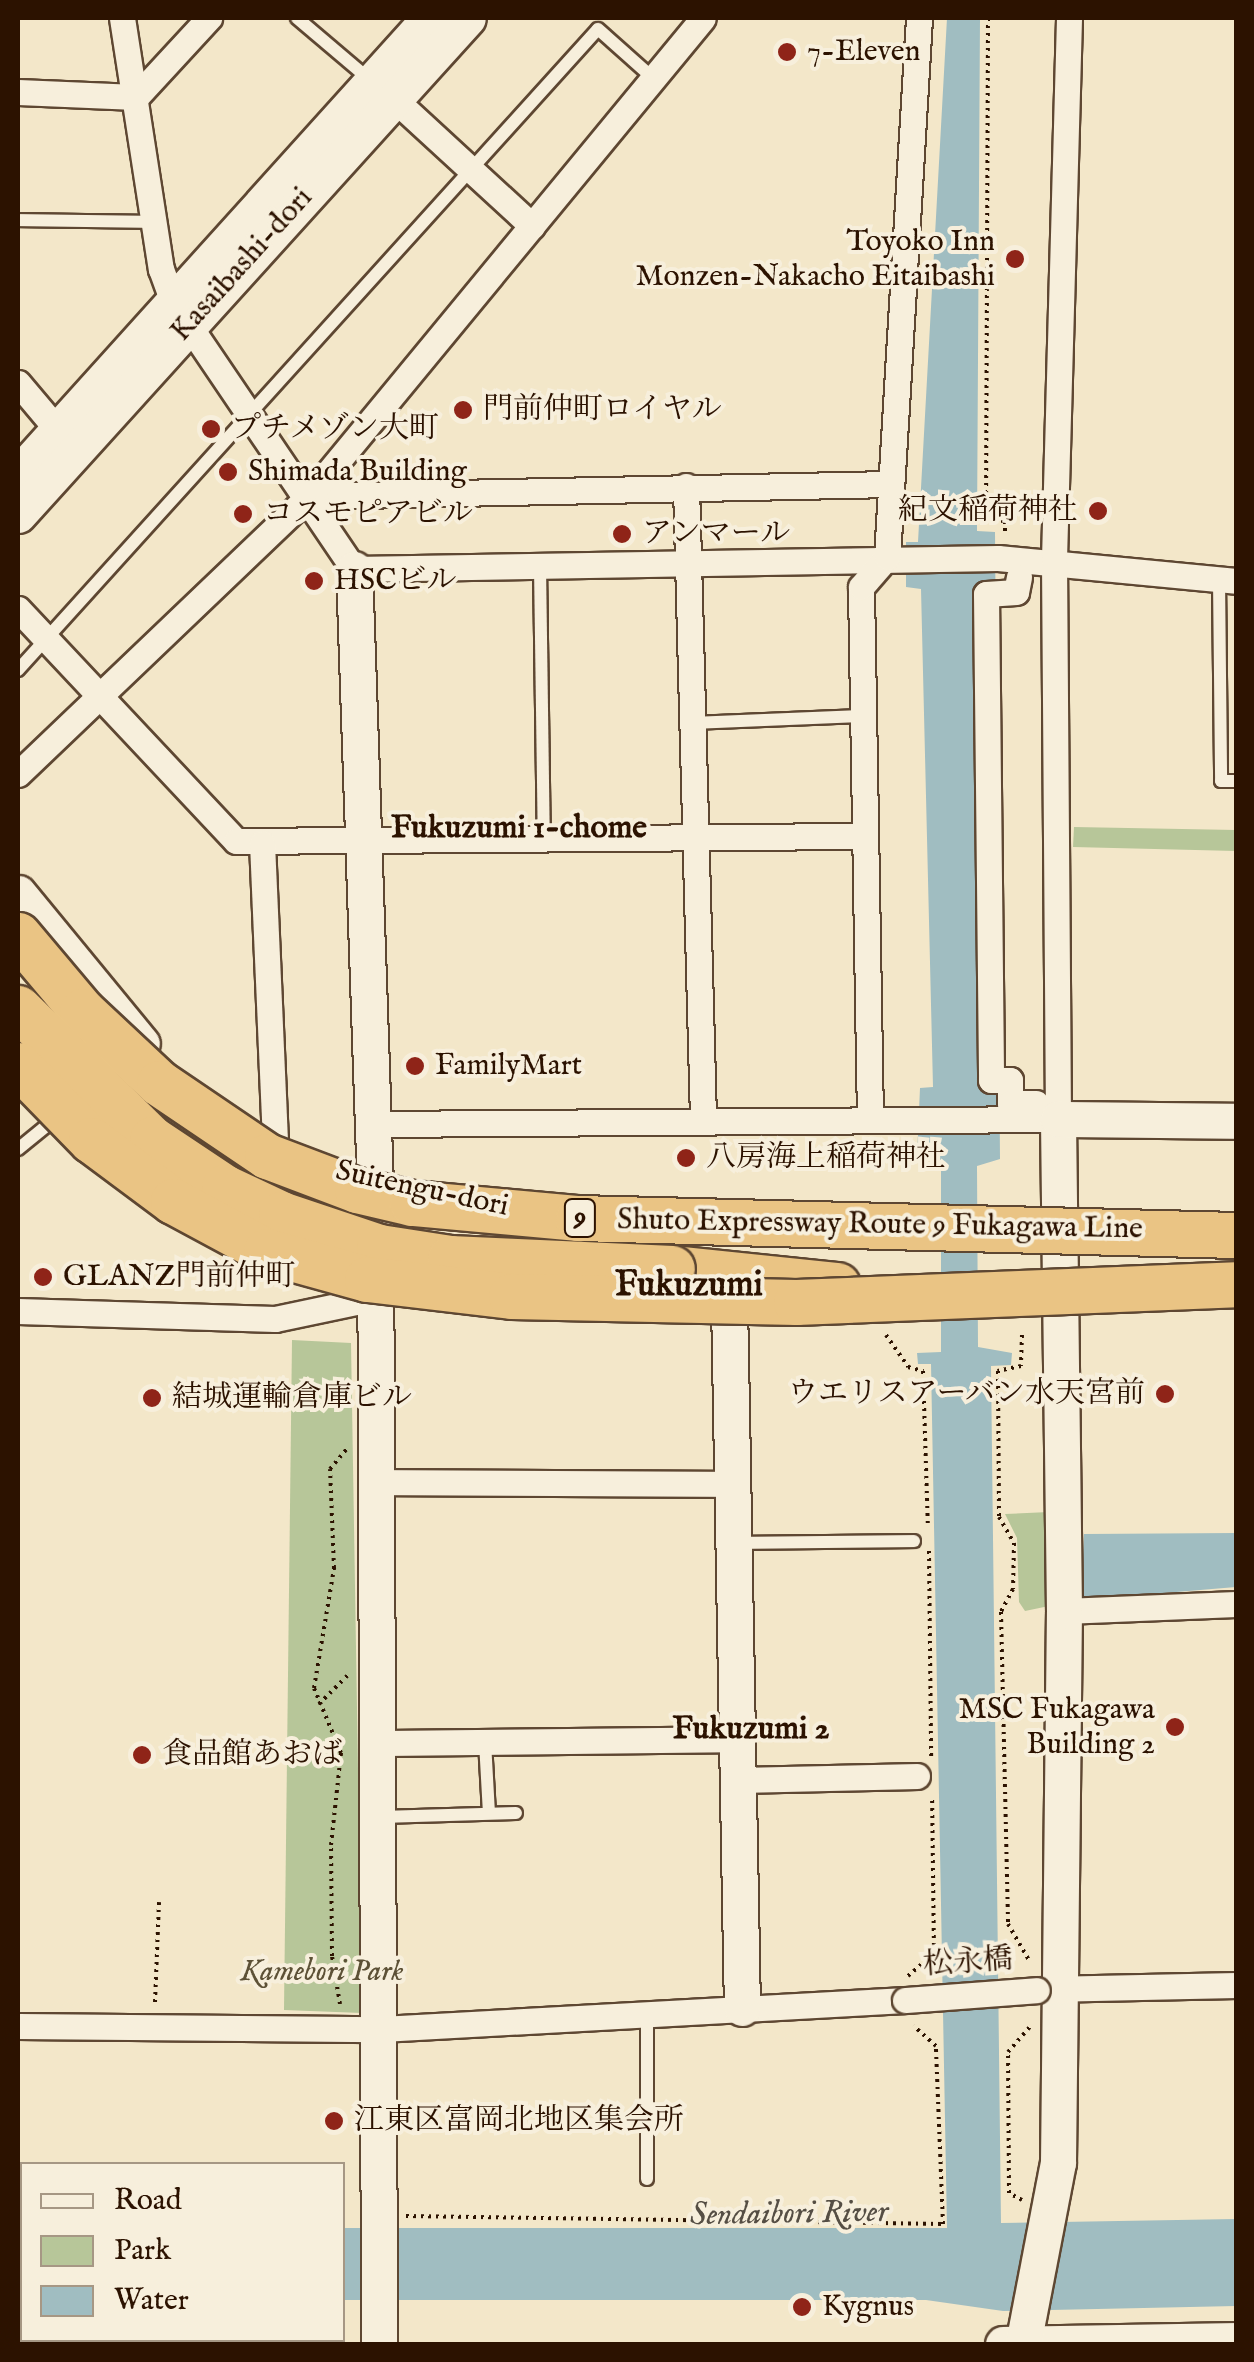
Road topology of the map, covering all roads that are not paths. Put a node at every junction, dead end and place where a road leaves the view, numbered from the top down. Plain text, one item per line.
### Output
1 (122, 18) edge
2 (209, 18) edge
3 (297, 18) edge
4 (429, 18) edge
5 (468, 18) edge
6 (703, 18) edge
7 (919, 18) edge
8 (1069, 18) edge
9 (653, 78) junction
10 (382, 90) junction
11 (18, 92) edge
12 (136, 98) junction
13 (472, 170) junction
14 (18, 220) edge
15 (154, 222) junction
16 (532, 226) junction
17 (179, 314) junction
18 (18, 383) edge
19 (250, 416) junction
20 (67, 440) junction
21 (18, 474) edge
22 (891, 484) junction
23 (686, 486) junction
24 (309, 496) junction
25 (18, 516) edge
26 (896, 558) junction
27 (1054, 559) junction
28 (688, 564) junction
29 (540, 566) junction
30 (354, 569) junction
31 (1019, 577) dead end
32 (1228, 580) edge
33 (18, 609) edge
34 (46, 638) junction
35 (18, 670) edge
36 (101, 696) junction
37 (862, 716) junction
38 (692, 724) junction
39 (18, 774) edge
40 (1236, 782) edge
41 (864, 836) junction
42 (362, 840) junction
43 (695, 840) junction
44 (544, 841) junction
45 (262, 843) junction
46 (18, 893) edge
47 (18, 935) edge
48 (18, 978) edge
49 (18, 1008) edge
50 (18, 1066) edge
51 (18, 1074) edge
52 (1047, 1111) junction
53 (56, 1118) junction
54 (870, 1118) junction
55 (703, 1119) junction
56 (1236, 1121) edge
57 (374, 1124) junction
58 (275, 1146) junction
59 (18, 1149) edge
60 (375, 1186) junction
61 (1236, 1217) edge
62 (840, 1235) junction
63 (1236, 1235) edge
64 (1061, 1236) junction
65 (1110, 1236) junction
66 (672, 1257) junction
67 (1061, 1285) junction
68 (1236, 1285) edge
69 (844, 1286) junction
70 (375, 1298) junction
71 (729, 1302) junction
72 (18, 1311) edge
73 (372, 1482) junction
74 (736, 1484) junction
75 (914, 1542) dead end
76 (736, 1543) junction
77 (1236, 1604) edge
78 (1064, 1611) junction
79 (739, 1739) junction
80 (485, 1742) junction
81 (375, 1743) junction
82 (927, 1776) road end
83 (740, 1780) junction
84 (516, 1813) dead end
85 (489, 1814) junction
86 (378, 1817) junction
87 (1044, 1984) junction
88 (1236, 1985) edge
89 (742, 2008) junction
90 (646, 2013) junction
91 (18, 2026) edge
92 (380, 2029) junction
93 (647, 2179) dead end
94 (1024, 2334) edge
95 (1236, 2340) edge
96 (380, 2344) edge
97 (1002, 2344) edge

1 - 12 street
2 - 12 street
3 - 10 lane
4 - 10 street, Kasaibashi-dori
5 - 10 street, Kasaibashi-dori
6 - 9 street
7 - 22 street
8 - 27 street
9 - 13 lane
9 - 16 street
10 - 13 street
10 - 17 street, Kasaibashi-dori
11 - 12 street
12 - 15 street
13 - 16 street
13 - 19 lane
14 - 15 lane
15 - 17 street
16 - 24 street
17 - 19 street
17 - 20 street, Kasaibashi-dori
18 - 20 street
19 - 24 street
19 - 34 lane
20 - 21 street, Kasaibashi-dori
20 - 25 street, Kasaibashi-dori
22 - 23 street
22 - 26 street
23 - 24 street
23 - 28 street
24 - 30 street
24 - 36 street
26 - 27 street
26 - 28 street
26 - 37 street
27 - 32 street
27 - 52 street
28 - 29 street
28 - 38 street
29 - 30 street
29 - 44 lane
30 - 42 street
31 - 52 street
32 - 40 lane
33 - 34 street
34 - 35 lane
34 - 36 street
36 - 39 street
36 - 45 street
37 - 38 lane
37 - 41 street
38 - 43 street
41 - 43 street
41 - 54 street
42 - 44 street
42 - 45 street
42 - 57 street
43 - 44 street
43 - 55 street
45 - 58 street
46 - 58 street, Suitengu-dori
47 - 63 highway, Shuto Expressway Route 9 Fukagawa Line / 9, bridge
48 - 66 highway
49 - 66 highway, bridge
50 - 68 highway, Shuto Expressway Route 9 Fukagawa Line, bridge
51 - 53 street
52 - 54 street
52 - 56 street
52 - 64 street
53 - 59 lane
53 - 70 street
54 - 55 street
55 - 57 street
57 - 60 street
58 - 60 street, Suitengu-dori
60 - 62 street, Suitengu-dori
60 - 70 street
61 - 65 street
62 - 64 street, Suitengu-dori
62 - 66 highway
63 - 65 street, bridge
64 - 65 street
64 - 67 street
66 - 69 highway
67 - 68 street
67 - 69 street
67 - 78 street
69 - 71 street
70 - 71 street
70 - 72 street
70 - 73 street
71 - 74 street
73 - 74 street
73 - 81 street
74 - 76 street
75 - 76 lane
76 - 79 street
77 - 78 street
78 - 87 street
79 - 80 street
79 - 83 street
80 - 81 street
80 - 85 lane
81 - 86 street
82 - 83 street
83 - 89 street
84 - 85 lane
85 - 86 lane
86 - 92 street
87 - 88 street, 松永橋
87 - 89 street, 松永橋, bridge
87 - 94 street
89 - 90 street, 松永橋
90 - 92 street, 松永橋
90 - 93 lane
91 - 92 street, 松永橋
92 - 96 street
94 - 95 street
94 - 97 street

